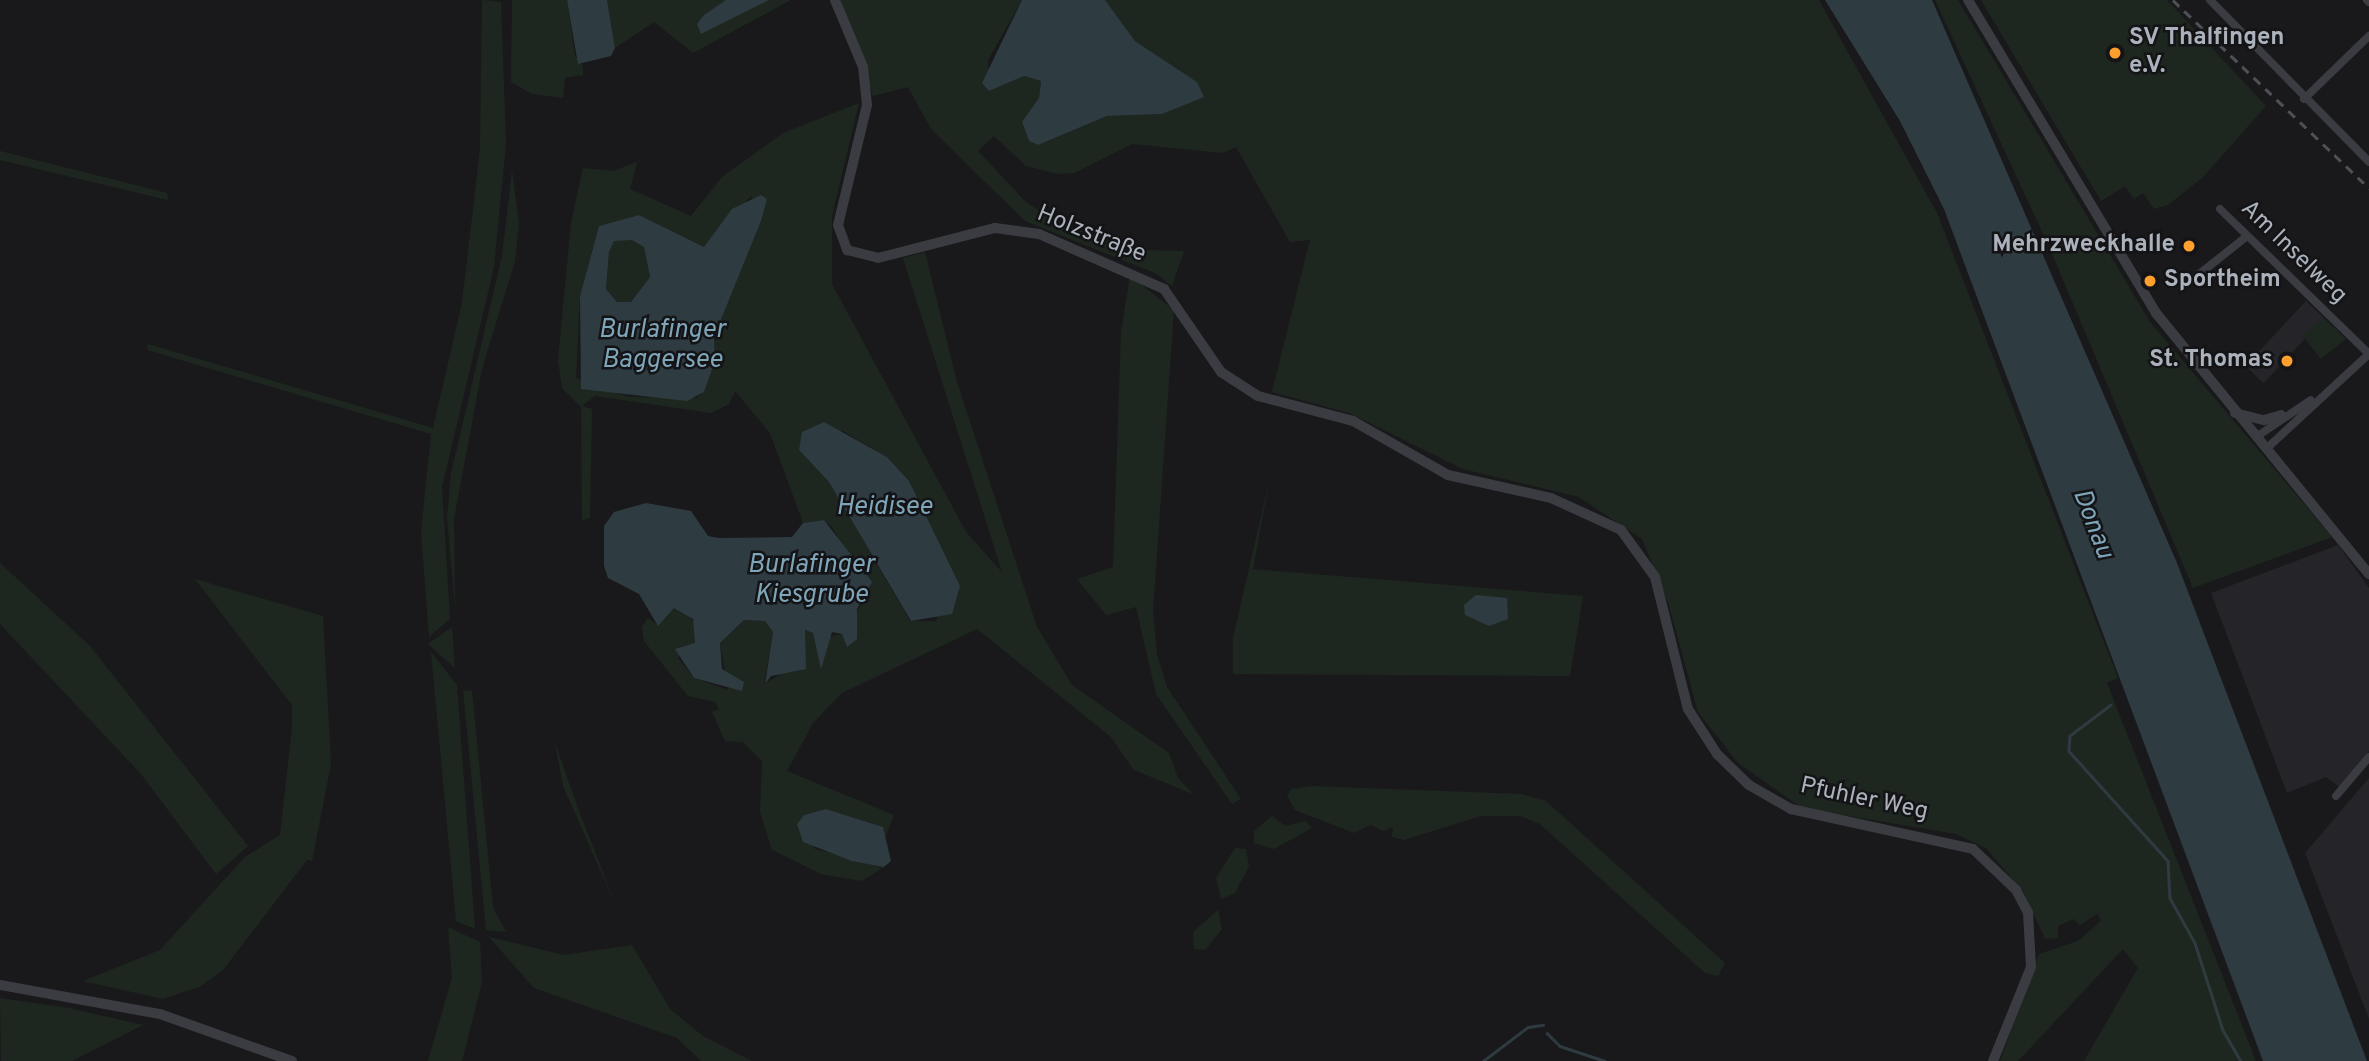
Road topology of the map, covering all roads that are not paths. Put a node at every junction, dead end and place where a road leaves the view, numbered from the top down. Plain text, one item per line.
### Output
1 (835, 0) edge
2 (1968, 0) edge
3 (2210, 0) edge
4 (2369, 36) edge
5 (2304, 99) junction
6 (2369, 162) edge
7 (2220, 209) dead end
8 (2246, 236) junction
9 (2188, 283) dead end
10 (2369, 354) edge
11 (2311, 400) junction
12 (2234, 412) junction
13 (2281, 415) junction
14 (2256, 437) junction
15 (2266, 449) junction
16 (1513, 490) joint
17 (2369, 574) edge
18 (2369, 757) edge
19 (2336, 796) dead end
20 (0, 985) edge
21 (292, 1061) edge
22 (1993, 1061) edge

1 - 16 street, Holzstraße
2 - 12 street
3 - 5 street
4 - 5 street
5 - 6 street
7 - 8 street, Am Inselweg
8 - 9 street
8 - 10 street, Am Inselweg
10 - 11 street
11 - 13 street
11 - 15 street
12 - 13 street
12 - 14 street
13 - 14 street
14 - 15 street
15 - 17 street
16 - 22 street, Pfuhler Weg
18 - 19 street
20 - 21 street

